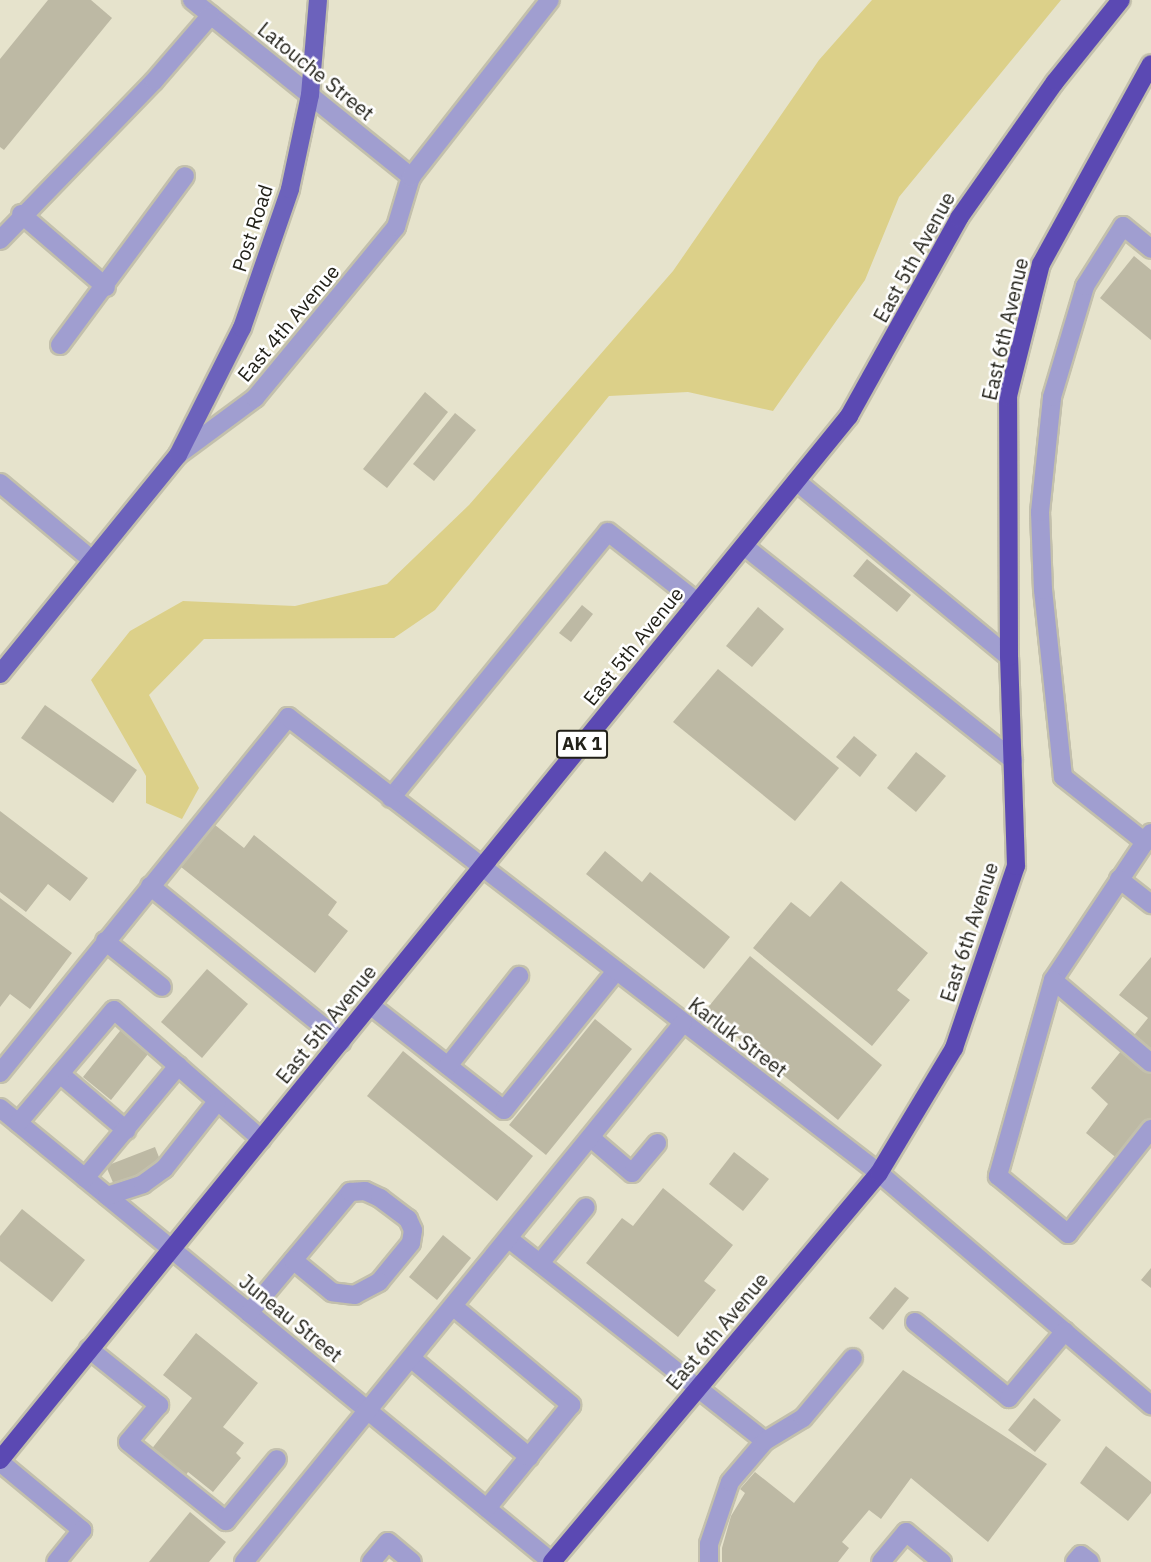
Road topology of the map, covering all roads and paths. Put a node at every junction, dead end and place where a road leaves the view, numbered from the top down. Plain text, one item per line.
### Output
1 (192, 0) edge
2 (318, 0) edge
3 (327, 0) edge
4 (550, 0) edge
5 (1121, 0) edge
6 (211, 15) junction
7 (1151, 64) edge
8 (310, 94) junction
9 (185, 176) dead end
10 (411, 177) junction
11 (21, 214) junction
12 (0, 240) edge
13 (1151, 249) edge
14 (106, 287) junction
15 (60, 345) dead end
16 (178, 455) junction
17 (796, 481) junction
18 (0, 483) edge
19 (744, 546) junction
20 (92, 560) junction
21 (698, 602) junction
22 (1009, 657) junction
23 (0, 674) edge
24 (1013, 760) junction
25 (392, 798) junction
26 (1148, 838) edge
27 (482, 868) junction
28 (1119, 879) junction
29 (150, 886) junction
30 (1151, 904) edge
31 (105, 941) junction
32 (616, 971) junction
33 (519, 976) dead end
34 (1053, 980) junction
35 (162, 987) dead end
36 (370, 1005) junction
37 (683, 1023) junction
38 (342, 1042) junction
39 (1151, 1064) edge
40 (178, 1066) junction
41 (448, 1066) junction
42 (0, 1072) edge
43 (60, 1074) junction
44 (218, 1102) junction
45 (0, 1108) edge
46 (18, 1123) junction
47 (1151, 1129) edge
48 (126, 1130) junction
49 (591, 1138) junction
50 (261, 1139) junction
51 (657, 1143) dead end
52 (879, 1173) junction
53 (85, 1178) junction
54 (107, 1196) junction
55 (586, 1207) dead end
56 (509, 1239) junction
57 (171, 1248) junction
58 (293, 1260) junction
59 (540, 1263) junction
60 (454, 1307) junction
61 (249, 1313) junction
62 (915, 1322) dead end
63 (1065, 1331) junction
64 (89, 1349) junction
65 (853, 1358) dead end
66 (412, 1359) junction
67 (699, 1387) junction
68 (1151, 1405) edge
69 (369, 1411) junction
70 (765, 1441) junction
71 (530, 1457) junction
72 (277, 1459) dead end
73 (0, 1461) edge
74 (487, 1508) junction
75 (56, 1562) edge
76 (244, 1562) edge
77 (371, 1562) edge
78 (412, 1562) edge
79 (552, 1562) edge
80 (709, 1562) edge
81 (881, 1562) edge
82 (942, 1562) edge
83 (1076, 1562) edge
84 (1090, 1562) edge

1 - 6 street, Latouche Street
2 - 8 main road, Post Road
3 - 8 main road
4 - 10 street, East 4th Avenue
5 - 17 highway, East 5th Avenue / AK 1
6 - 8 street, Latouche Street
6 - 11 street
7 - 22 highway, East 6th Avenue
8 - 10 street, Latouche Street
8 - 16 main road, Post Road
9 - 14 street
10 - 16 street, East 4th Avenue
11 - 12 street
11 - 14 street
13 - 26 street
14 - 15 street
16 - 20 main road, East 4th Avenue
17 - 19 highway, East 5th Avenue / AK 1
17 - 22 street
18 - 20 street
19 - 21 highway, East 5th Avenue / AK 1
19 - 24 street
20 - 23 main road, East 4th Avenue
21 - 25 street
21 - 27 highway, East 5th Avenue / AK 1
22 - 24 highway, East 6th Avenue
24 - 52 highway, East 6th Avenue
25 - 27 street, Karluk Street
25 - 29 street, Karluk Street
26 - 28 street
27 - 32 street, Karluk Street
27 - 36 highway, East 5th Avenue / AK 1
28 - 30 street
28 - 34 street
29 - 31 street
29 - 38 street
31 - 35 street
31 - 42 street
32 - 37 street, Karluk Street
32 - 41 street
33 - 41 street
34 - 39 street
34 - 47 street
36 - 38 highway, East 5th Avenue / AK 1
36 - 41 street
37 - 49 street
37 - 52 street, Karluk Street
38 - 50 highway, East 5th Avenue / AK 1
40 - 43 street
40 - 44 street
40 - 48 street
43 - 46 street
43 - 48 street
44 - 50 street
44 - 54 street
45 - 46 street, Juneau Street
46 - 53 street, Juneau Street
48 - 53 street
49 - 51 street
49 - 56 street
50 - 57 highway, East 5th Avenue / AK 1
52 - 63 street, Karluk Street
52 - 67 highway, East 6th Avenue
53 - 54 street, Juneau Street
54 - 57 street, Juneau Street
55 - 59 street
56 - 59 street
56 - 60 street
57 - 61 street, Juneau Street
57 - 64 highway, East 5th Avenue / AK 1
58 - 58 street
58 - 61 street
59 - 67 street
60 - 66 street
60 - 71 street
61 - 69 street, Juneau Street
62 - 63 street
63 - 68 street, Karluk Street
64 - 72 street
64 - 73 highway, East 5th Avenue / AK 1
65 - 70 street
66 - 69 street
66 - 71 street
67 - 70 street
67 - 79 highway, East 6th Avenue
69 - 74 street, Juneau Street
69 - 76 street
70 - 80 street
71 - 74 street
73 - 75 street
74 - 79 street, Juneau Street
77 - 78 street
81 - 82 street
83 - 84 street

